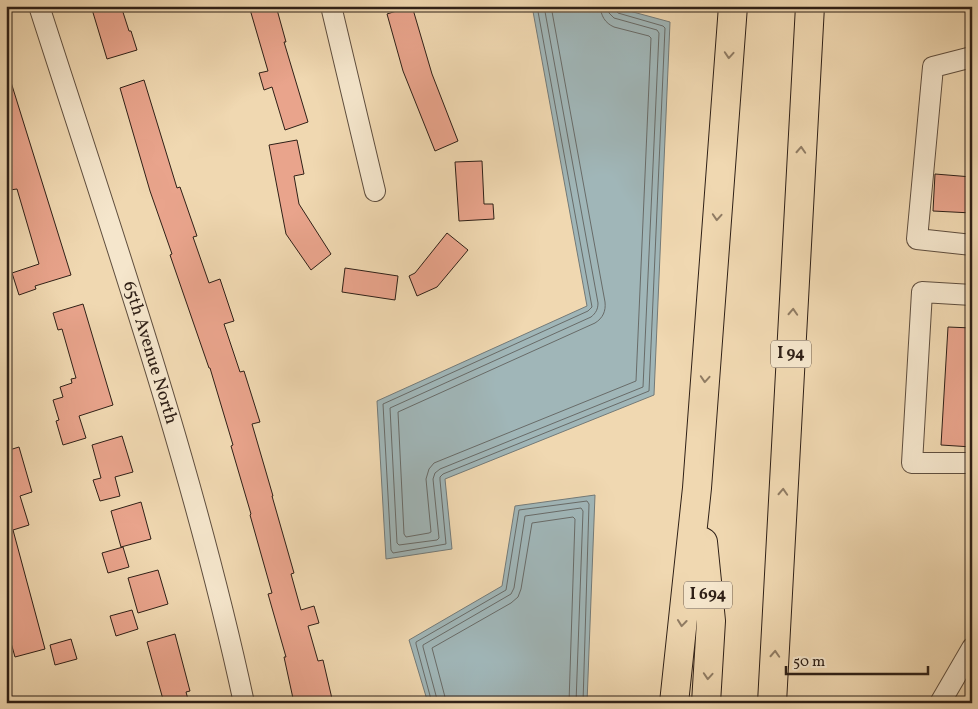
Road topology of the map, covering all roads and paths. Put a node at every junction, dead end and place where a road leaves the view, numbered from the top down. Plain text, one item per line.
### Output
1 (39, 6) edge
2 (330, 6) edge
3 (733, 6) edge
4 (810, 6) edge
5 (972, 58) edge
6 (374, 191) dead end
7 (972, 245) edge
8 (972, 296) edge
9 (972, 463) edge
10 (697, 488) junction
11 (972, 648) edge
12 (244, 703) edge
13 (674, 703) edge
14 (706, 703) edge
15 (772, 703) edge
16 (940, 703) edge

1 - 12 street, 65th Avenue North
2 - 6 street
3 -> 10 highway
15 -> 4 highway, I 94
5 - 7 street
8 - 9 street
10 -> 13 highway
10 -> 14 highway, I 694
11 - 16 street

